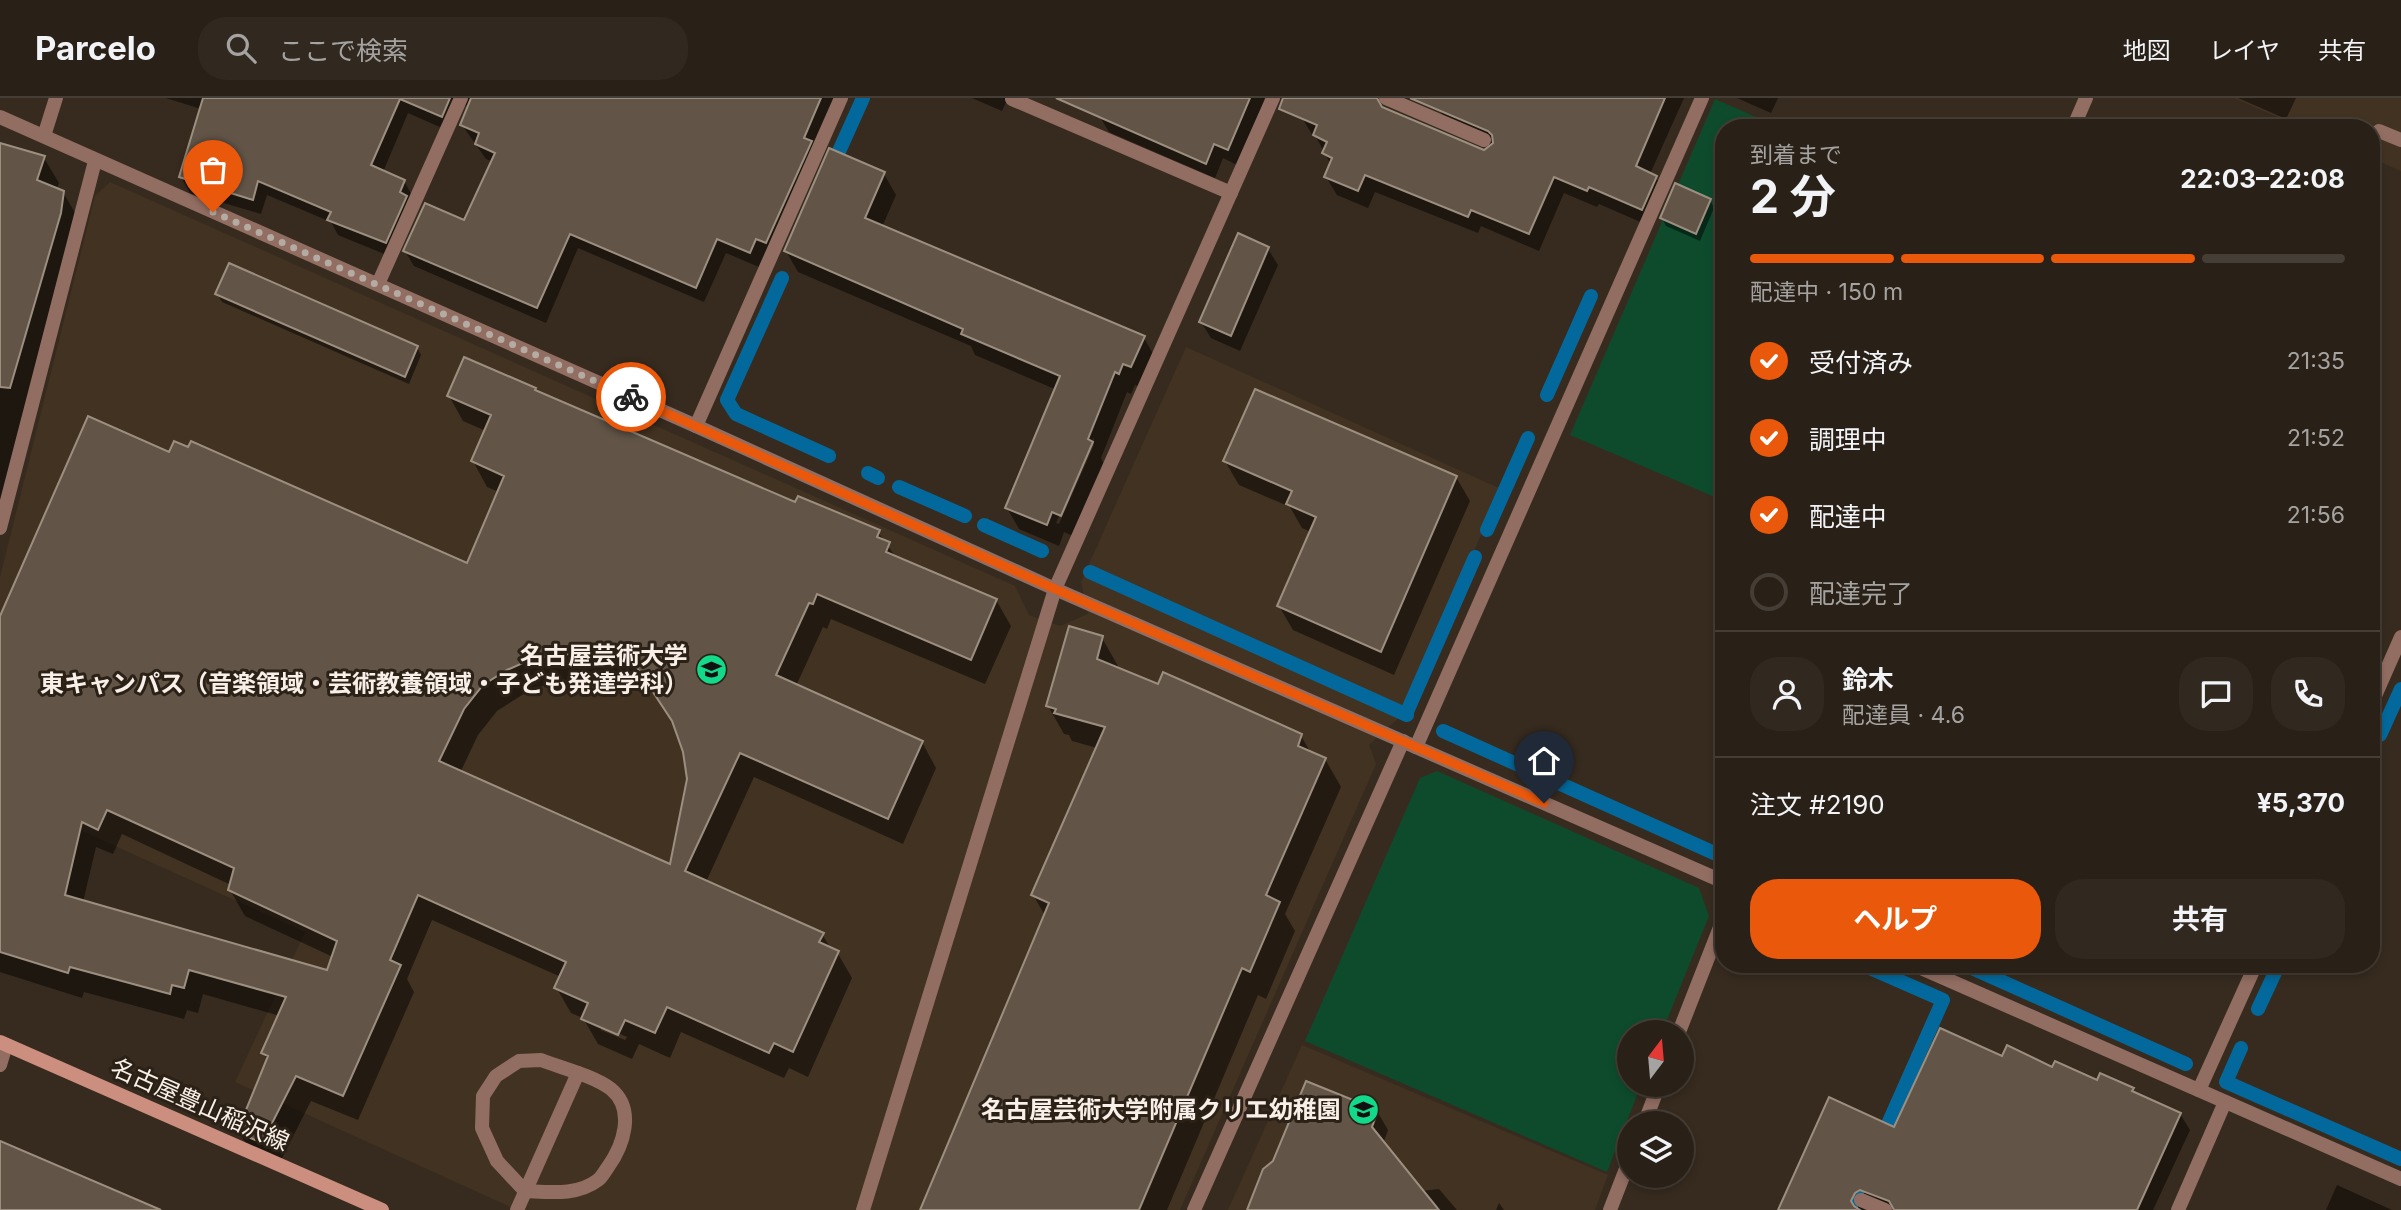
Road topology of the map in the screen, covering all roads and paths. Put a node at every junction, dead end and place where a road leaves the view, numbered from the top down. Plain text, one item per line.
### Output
1 (56, 98) edge
2 (461, 98) edge
3 (841, 98) edge
4 (1273, 98) edge
5 (1386, 98) edge
6 (1702, 98) edge
7 (2086, 98) edge
8 (1012, 99) edge
9 (0, 117) edge
10 (2077, 119) edge
11 (2380, 131) edge
12 (44, 136) junction
13 (1484, 140) dead end
14 (2401, 141) edge
15 (95, 161) junction
16 (1231, 193) junction
17 (379, 284) junction
18 (696, 426) junction
19 (0, 528) edge
20 (1055, 589) junction
21 (2401, 637) edge
22 (2380, 685) edge
23 (1410, 744) junction
24 (1715, 878) edge
25 (1715, 940) edge
26 (1932, 973) edge
27 (2252, 973) edge
28 (1684, 1020) edge
29 (3, 1043) edge
30 (0, 1065) edge
31 (578, 1073) junction
32 (2199, 1090) junction
33 (2225, 1102) junction
34 (2401, 1179) edge
35 (1619, 1188) edge
36 (525, 1191) junction
37 (1861, 1200) dead end
38 (382, 1210) edge
39 (517, 1210) edge
40 (863, 1210) edge
41 (1194, 1210) edge
42 (1610, 1210) edge
43 (1885, 1210) edge
44 (2178, 1210) edge

1 - 12 street
2 - 17 street
3 - 18 street
4 - 16 street
5 - 13 street
6 - 23 street
7 - 10 street
8 - 16 street
9 - 12 street
11 - 14 street
12 - 15 street
15 - 17 street
15 - 19 street
16 - 20 street
17 - 18 street
18 - 20 street
20 - 23 street
20 - 40 street
21 - 22 street
23 - 24 street
23 - 41 street
25 - 28 street
26 - 32 street
27 - 32 street
29 - 30 street
29 - 38 main road, 名古屋豊山稲沢線
31 - 36 street
31 - 36 street
31 - 36 street
32 - 33 street
33 - 34 street
33 - 44 street
35 - 42 street
36 - 39 street
37 - 43 street

